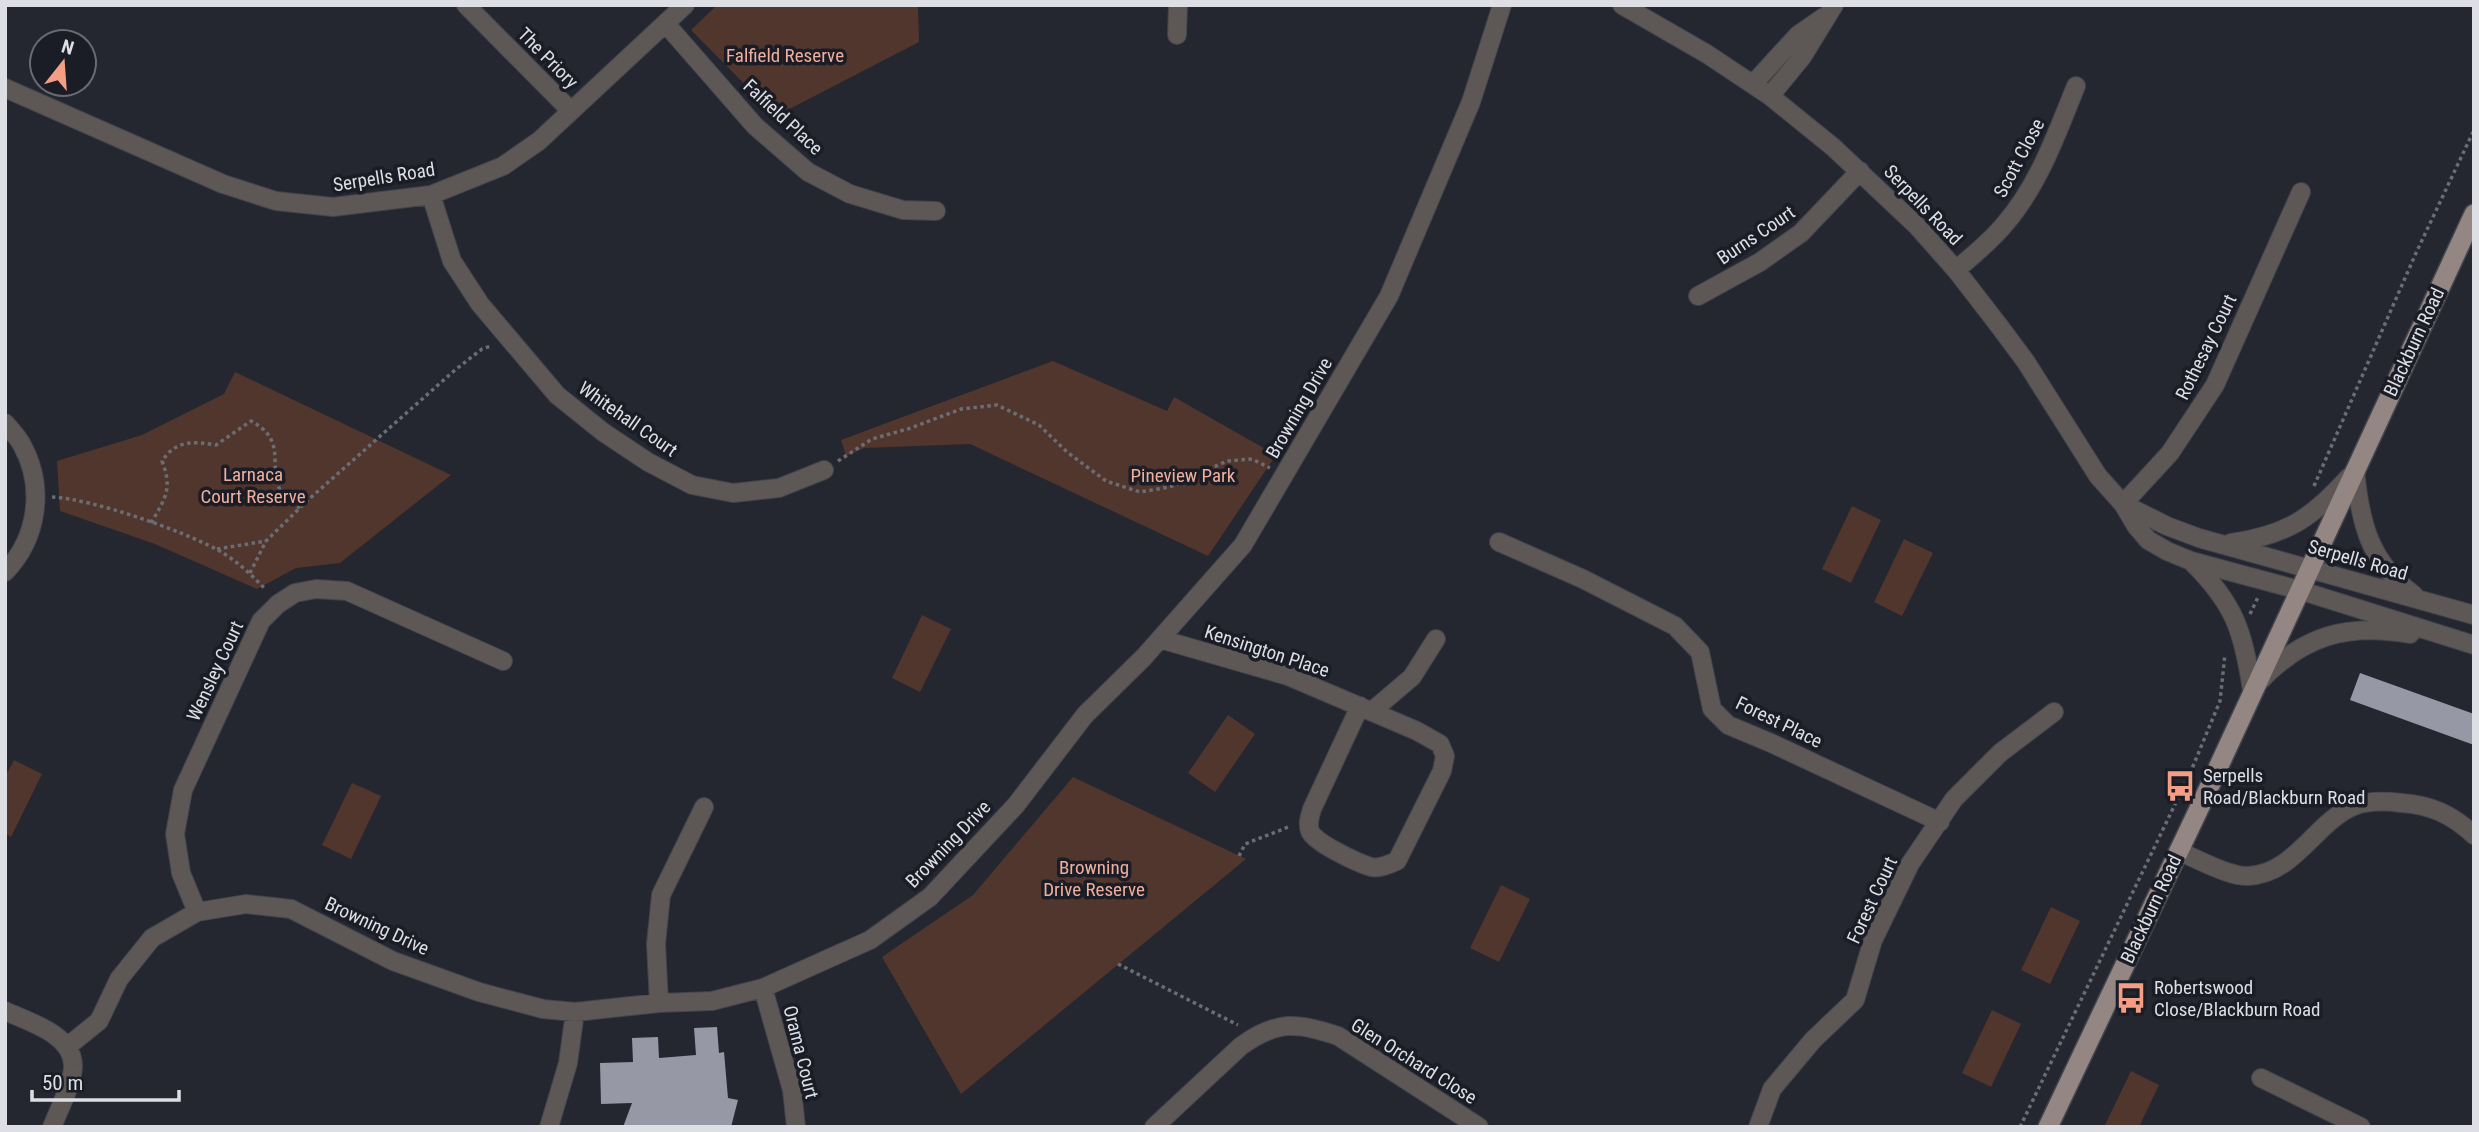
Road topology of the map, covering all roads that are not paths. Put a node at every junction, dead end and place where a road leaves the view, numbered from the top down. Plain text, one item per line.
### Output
1 (466, 5) edge
2 (685, 5) edge
3 (1178, 5) edge
4 (1502, 5) edge
5 (1622, 6) edge
6 (1830, 10) edge
7 (666, 24) junction
8 (1177, 35) dead end
9 (1753, 84) junction
10 (2077, 86) dead end
11 (5, 88) edge
12 (1770, 96) junction
13 (570, 110) junction
14 (1860, 172) junction
15 (2301, 192) dead end
16 (431, 195) junction
17 (936, 211) dead end
18 (2474, 214) edge
19 (1956, 270) junction
20 (1698, 296) dead end
21 (5, 424) edge
22 (824, 470) road end
23 (2355, 470) junction
24 (2123, 504) junction
25 (1499, 542) dead end
26 (2224, 544) junction
27 (2191, 561) junction
28 (2310, 568) junction
29 (5, 572) edge
30 (2299, 590) junction
31 (2422, 601) junction
32 (2474, 615) edge
33 (1160, 639) junction
34 (1436, 639) dead end
35 (2455, 641) junction
36 (2474, 646) edge
37 (503, 661) dead end
38 (2252, 690) junction
39 (1366, 708) junction
40 (2054, 712) dead end
41 (704, 807) dead end
42 (1940, 822) junction
43 (2474, 835) edge
44 (2178, 851) junction
45 (197, 912) junction
46 (763, 988) junction
47 (659, 1003) junction
48 (5, 1010) edge
49 (575, 1012) junction
50 (68, 1046) junction
51 (2261, 1078) dead end
52 (52, 1127) edge
53 (549, 1127) edge
54 (796, 1127) edge
55 (1154, 1127) edge
56 (1479, 1127) edge
57 (1758, 1127) edge
58 (2048, 1127) edge
59 (2361, 1127) edge

1 - 13 street, The Priory
2 - 7 street, Serpells Road
3 - 8 street
4 - 33 street, Browning Drive
5 - 9 street, Serpells Road
6 - 9 street
6 - 12 street
7 - 13 street, Serpells Road
7 - 17 street, Falfield Place
9 - 12 street, Serpells Road
10 - 19 street, Scott Close
11 - 16 street, Serpells Road
12 - 14 street, Serpells Road
13 - 16 street, Serpells Road
14 - 19 street, Serpells Road
14 - 20 street, Burns Court
15 - 24 street, Rothesay Court
16 - 22 street, Whitehall Court
18 - 23 main road, Blackburn Road
19 - 24 street, Serpells Road
21 - 29 street
23 - 26 street, Blackburn Road
23 - 28 main road, Blackburn Road
23 - 31 street, Serpells Road
24 - 26 street, Serpells Road
24 - 27 street, Serpells Road
25 - 42 street, Forest Place
26 - 28 street, Serpells Road
27 - 30 street, Serpells Road
27 - 38 street, Serpells Road
28 - 30 main road, Blackburn Road
28 - 31 street, Serpells Road
30 - 35 street, Serpells Road
30 - 38 main road, Blackburn Road
31 - 32 street, Serpells Road
33 - 39 street, Kensington Place
33 - 46 street, Browning Drive
34 - 39 street
35 - 36 street, Serpells Road
35 - 38 street, Blackburn Road
37 - 45 street, Wensley Court
38 - 44 main road, Blackburn Road
39 - 39 street, Kensington Place
40 - 42 street, Forest Court
41 - 47 street
42 - 57 street, Forest Court
43 - 44 street
44 - 58 main road, Blackburn Road
45 - 49 street, Browning Drive
45 - 50 street, Browning Drive
46 - 47 street, Browning Drive
46 - 54 street, Orama Court
47 - 49 street, Browning Drive
48 - 50 street
49 - 53 street
50 - 52 street
51 - 59 street
55 - 56 street, Glen Orchard Close

